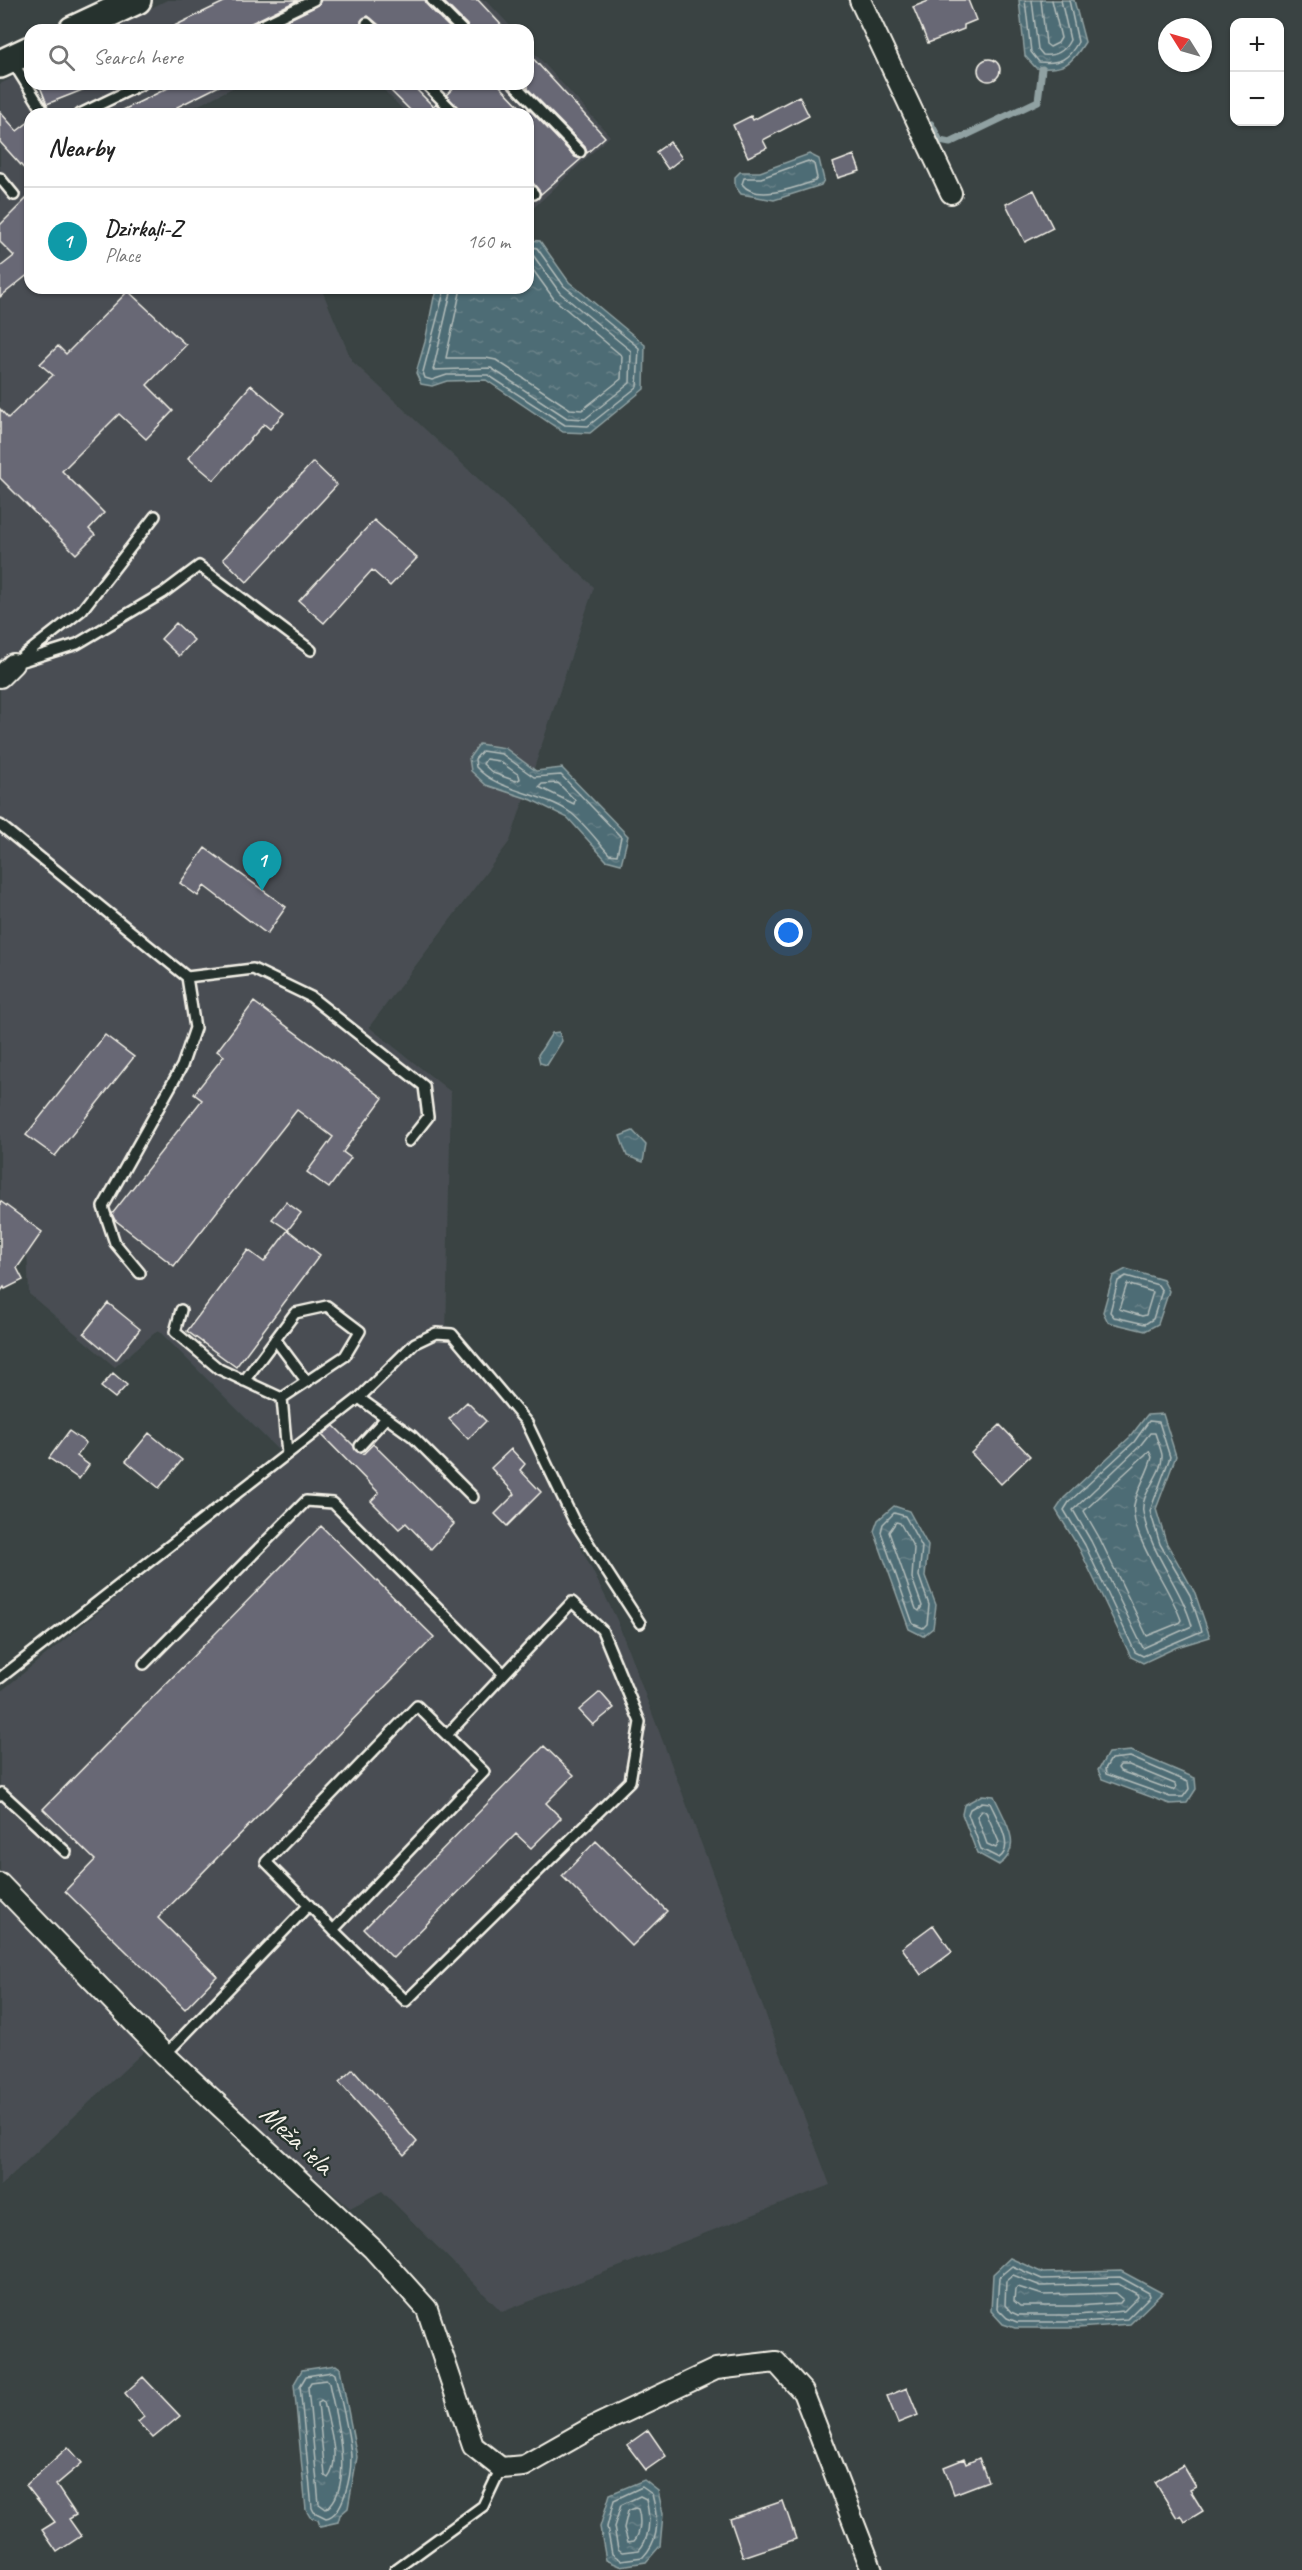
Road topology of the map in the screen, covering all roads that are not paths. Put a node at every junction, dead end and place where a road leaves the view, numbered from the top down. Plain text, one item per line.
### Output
1 (137, 0) edge
2 (314, 0) edge
3 (432, 0) edge
4 (860, 0) edge
5 (86, 24) edge
6 (264, 24) edge
7 (456, 24) edge
8 (14, 57) edge
9 (24, 75) edge
10 (32, 90) edge
11 (130, 90) edge
12 (432, 90) edge
13 (520, 90) edge
14 (42, 108) edge
15 (92, 108) edge
16 (450, 108) edge
17 (580, 152) dead end
18 (0, 178) edge
19 (951, 193) dead end
20 (14, 195) dead end
21 (155, 516) dead end
22 (311, 650) dead end
23 (6, 670) edge
24 (0, 825) edge
25 (188, 977) junction
26 (409, 1141) dead end
27 (140, 1273) dead end
28 (181, 1310) dead end
29 (275, 1339) junction
30 (244, 1381) junction
31 (307, 1382) junction
32 (282, 1398) junction
33 (359, 1398) junction
34 (387, 1418) junction
35 (360, 1446) dead end
36 (287, 1454) junction
37 (473, 1497) dead end
38 (640, 1623) dead end
39 (144, 1664) dead end
40 (504, 1674) junction
41 (0, 1678) edge
42 (447, 1735) junction
43 (0, 1795) edge
44 (66, 1852) dead end
45 (0, 1884) edge
46 (309, 1905) junction
47 (333, 1930) junction
48 (165, 2055) junction
49 (501, 2468) junction
50 (395, 2570) edge
51 (872, 2570) edge

1 - 5 main road
2 - 6 lane
3 - 7 lane
4 - 19 street
8 - 9 lane
10 - 14 lane
11 - 15 lane
12 - 16 lane
13 - 17 lane
18 - 20 lane
21 - 23 lane
22 - 23 lane
24 - 25 lane
25 - 26 lane
25 - 27 lane
28 - 30 lane
29 - 30 lane
29 - 31 lane
29 - 31 lane
30 - 32 lane
31 - 32 lane
32 - 36 lane
33 - 34 lane
33 - 36 lane
33 - 38 lane
34 - 35 lane
34 - 37 lane
36 - 41 lane
39 - 40 lane
40 - 42 lane
40 - 47 lane
42 - 46 lane
42 - 47 lane
43 - 44 lane
45 - 48 street, Meža iela
46 - 47 lane
46 - 48 lane
48 - 49 street, Meža iela
49 - 50 lane
49 - 51 street

